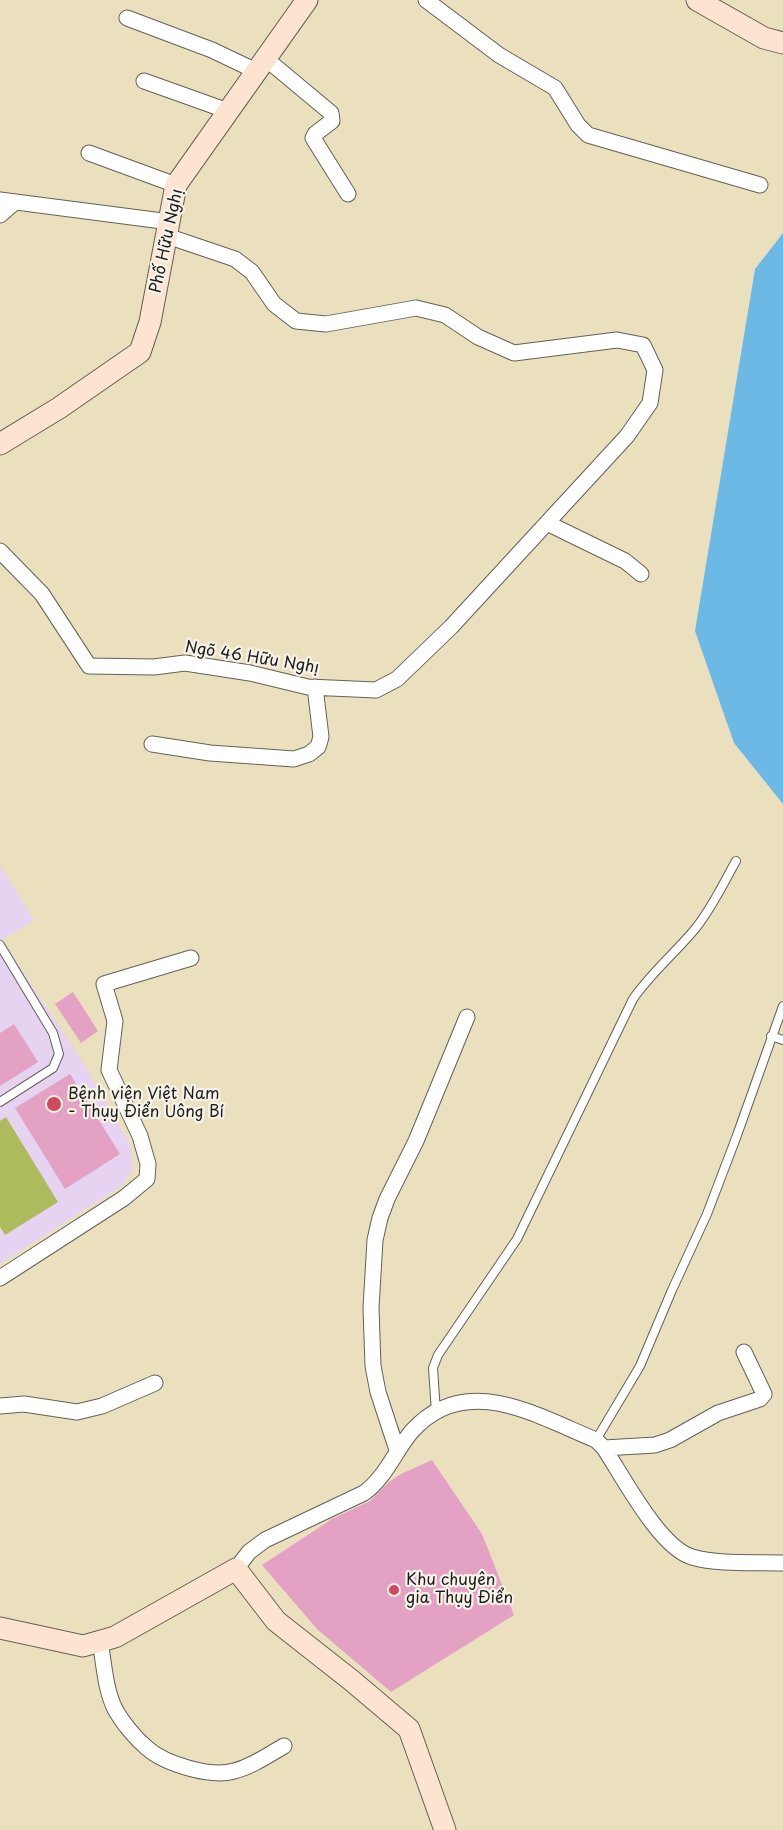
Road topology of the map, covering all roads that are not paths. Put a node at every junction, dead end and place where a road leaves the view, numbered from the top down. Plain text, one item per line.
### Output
1 (307, 0) edge
2 (426, 0) edge
3 (697, 0) edge
4 (127, 18) dead end
5 (783, 43) edge
6 (260, 65) junction
7 (144, 81) dead end
8 (228, 111) junction
9 (89, 153) dead end
10 (176, 185) junction
11 (760, 185) dead end
12 (348, 194) dead end
13 (8, 201) edge
14 (0, 215) edge
15 (169, 229) junction
16 (0, 444) edge
17 (547, 523) junction
18 (0, 551) edge
19 (642, 574) dead end
20 (315, 687) junction
21 (152, 744) dead end
22 (736, 861) dead end
23 (0, 945) edge
24 (191, 958) dead end
25 (783, 1006) edge
26 (467, 1017) dead end
27 (771, 1036) junction
28 (783, 1040) edge
29 (0, 1102) edge
30 (0, 1278) edge
31 (744, 1352) dead end
32 (154, 1383) dead end
33 (0, 1406) edge
34 (436, 1412) junction
35 (600, 1444) junction
36 (397, 1450) junction
37 (783, 1563) edge
38 (236, 1569) junction
39 (0, 1628) edge
40 (100, 1641) junction
41 (284, 1746) dead end
42 (445, 1830) edge

1 - 6 main road, Phố Hữu Nghị
2 - 11 street
3 - 5 main road
4 - 6 street
6 - 8 main road, Phố Hữu Nghị
6 - 12 street
7 - 8 street
8 - 10 main road, Phố Hữu Nghị
9 - 10 street
10 - 15 main road, Phố Hữu Nghị
13 - 14 street
13 - 15 street
15 - 16 main road, Phố Hữu Nghị
15 - 17 street, Ngõ 46 Hữu Nghị
17 - 19 street
17 - 20 street, Ngõ 46 Hữu Nghị
18 - 20 street, Ngõ 46 Hữu Nghị
20 - 21 street
22 - 34 lane
23 - 29 lane
24 - 30 street
25 - 27 lane
26 - 36 street
27 - 28 lane
27 - 35 lane
31 - 35 street
32 - 33 street
34 - 35 street
34 - 36 street
35 - 37 street
36 - 38 street
38 - 40 main road
38 - 42 main road
39 - 40 main road
40 - 41 street

